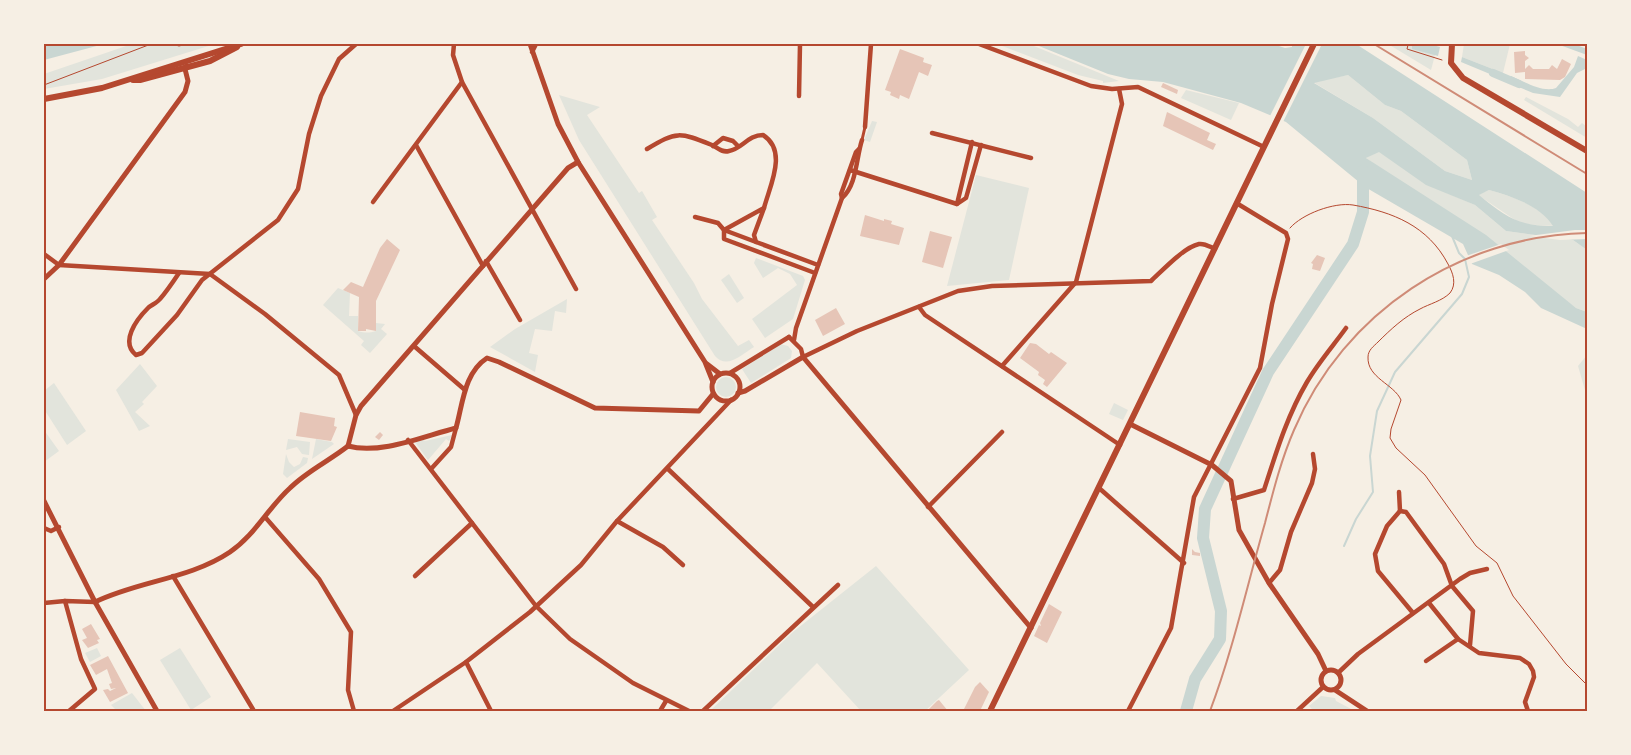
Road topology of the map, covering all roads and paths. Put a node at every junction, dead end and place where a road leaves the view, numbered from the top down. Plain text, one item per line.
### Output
1 (151, 44) edge
2 (172, 44) edge
3 (187, 44) edge
4 (241, 44) edge
5 (356, 44) edge
6 (454, 44) edge
7 (530, 44) edge
8 (536, 44) edge
9 (800, 44) edge
10 (871, 44) edge
11 (979, 44) edge
12 (1314, 44) edge
13 (1408, 45) edge
14 (1451, 46) edge
15 (532, 52) junction
16 (194, 58) junction
17 (1442, 60) dead end
18 (185, 69) junction
19 (129, 80) junction
20 (462, 82) junction
21 (44, 85) edge
22 (1119, 89) junction
23 (799, 96) dead end
24 (44, 99) edge
25 (866, 128) joint
26 (932, 133) dead end
27 (862, 140) joint
28 (972, 142) junction
29 (416, 145) junction
30 (981, 145) junction
31 (713, 146) junction
32 (738, 146) junction
33 (1264, 147) junction
34 (647, 148) dead end
35 (1587, 151) edge
36 (1031, 158) dead end
37 (578, 162) junction
38 (852, 170) junction
39 (373, 202) dead end
40 (957, 204) junction
41 (1238, 204) junction
42 (764, 208) junction
43 (532, 210) junction
44 (695, 217) dead end
45 (724, 230) junction
46 (1286, 233) junction
47 (756, 242) junction
48 (1215, 249) junction
49 (44, 254) edge
50 (484, 264) junction
51 (59, 265) junction
52 (818, 265) junction
53 (179, 273) junction
54 (815, 273) junction
55 (210, 274) junction
56 (44, 279) edge
57 (1076, 282) junction
58 (576, 289) dead end
59 (919, 307) junction
60 (520, 320) dead end
61 (796, 328) junction
62 (1346, 328) dead end
63 (789, 337) junction
64 (794, 340) junction
65 (414, 346) junction
66 (803, 357) junction
67 (705, 362) junction
68 (1002, 366) junction
69 (720, 374) junction
70 (730, 374) junction
71 (712, 382) junction
72 (465, 390) junction
73 (738, 392) junction
74 (713, 394) junction
75 (731, 400) junction
76 (356, 415) junction
77 (1130, 424) junction
78 (456, 428) junction
79 (1002, 432) dead end
80 (408, 440) junction
81 (1120, 444) junction
82 (348, 446) junction
83 (1313, 454) dead end
84 (1214, 466) junction
85 (431, 469) junction
86 (668, 469) junction
87 (1099, 488) junction
88 (1399, 492) dead end
89 (1233, 499) junction
90 (44, 501) edge
91 (928, 507) junction
92 (1400, 511) junction
93 (265, 517) junction
94 (617, 521) junction
95 (472, 523) junction
96 (59, 527) junction
97 (44, 528) edge
98 (1184, 563) junction
99 (683, 565) dead end
100 (1487, 569) dead end
101 (173, 576) junction
102 (415, 576) dead end
103 (1269, 583) junction
104 (838, 585) dead end
105 (1452, 586) junction
106 (65, 601) junction
107 (95, 602) junction
108 (1429, 602) junction
109 (44, 603) edge
110 (536, 606) junction
111 (813, 607) junction
112 (1413, 613) junction
113 (1031, 628) junction
114 (1458, 639) junction
115 (1470, 645) junction
116 (1426, 661) dead end
117 (466, 662) junction
118 (1326, 671) junction
119 (1338, 673) junction
120 (1587, 685) edge
121 (1323, 687) junction
122 (1335, 690) junction
123 (666, 701) junction
124 (252, 710) edge
125 (68, 711) edge
126 (158, 711) edge
127 (354, 711) edge
128 (393, 711) edge
129 (491, 711) edge
130 (660, 711) edge
131 (688, 711) edge
132 (703, 711) edge
133 (990, 711) edge
134 (1128, 711) edge
135 (1297, 711) edge
136 (1367, 711) edge
137 (1528, 711) edge

1 - 21 path
2 - 3 path
4 - 16 main road
4 - 18 main road
5 - 55 street
6 - 20 street
7 - 15 street
8 - 15 street
9 - 23 street
10 - 25 street
11 - 22 street
12 - 33 main road
13 - 17 path
14 - 35 main road
15 - 37 street
16 - 18 street
16 - 19 main road
18 - 19 main road
18 - 51 street
19 - 24 main road
20 - 29 street
20 - 43 street
22 - 33 street
22 - 57 street
25 - 27 street
26 - 28 street
27 - 38 street
28 - 30 street
28 - 40 street
29 - 39 street
29 - 50 street
30 - 36 street
30 - 40 street
31 - 32 street
31 - 32 street
31 - 34 street
32 - 42 street
33 - 41 main road
37 - 43 street
37 - 67 street
38 - 40 street
38 - 52 street
41 - 46 street
41 - 48 main road
42 - 45 street
42 - 47 street
43 - 50 street
43 - 58 street
44 - 45 street
45 - 47 street
45 - 54 street
46 - 84 street
46 - 120 path
47 - 52 street
48 - 57 street
48 - 77 main road
49 - 51 street
50 - 60 street
50 - 65 street
51 - 53 street
51 - 56 street
52 - 54 street
53 - 55 street
53 - 55 street
54 - 61 street
55 - 76 street
57 - 59 street
57 - 68 street
59 - 66 street
59 - 68 street
61 - 63 street
61 - 64 street
62 - 89 street
63 - 64 street
63 - 70 street
64 - 66 street
65 - 72 street
65 - 76 street
66 - 73 street
66 - 91 street
67 - 69 street
67 - 71 street
68 - 81 street
69 - 70 street
69 - 71 street
70 - 73 street
71 - 74 street
72 - 74 street
72 - 78 street
73 - 75 street
74 - 75 street
75 - 86 street
76 - 82 street
77 - 81 main road
77 - 84 street
78 - 80 street
78 - 85 street
79 - 91 street
80 - 82 street
80 - 85 street
81 - 87 main road
82 - 93 street
83 - 103 street
84 - 89 street
84 - 98 street
85 - 95 street
86 - 94 street
86 - 111 street
87 - 98 street
87 - 113 main road
88 - 92 street
89 - 103 street
90 - 96 street
91 - 113 street
92 - 105 street
92 - 112 street
93 - 101 street
93 - 127 street
94 - 99 street
94 - 110 street
95 - 102 street
95 - 110 street
96 - 97 street
96 - 107 street
98 - 134 street
100 - 105 street
101 - 107 street
101 - 124 street
103 - 118 street
104 - 111 street
105 - 108 street
105 - 115 street
106 - 107 street
106 - 109 street
106 - 125 street
107 - 126 street
108 - 112 street
108 - 114 street
110 - 117 street
110 - 123 street
111 - 132 street
112 - 119 street
113 - 133 main road
114 - 115 street
114 - 116 street
115 - 137 street
117 - 128 street
117 - 129 street
118 - 119 street
118 - 121 street
119 - 122 street
121 - 122 street
121 - 135 street
122 - 136 street
123 - 130 street
123 - 131 street

